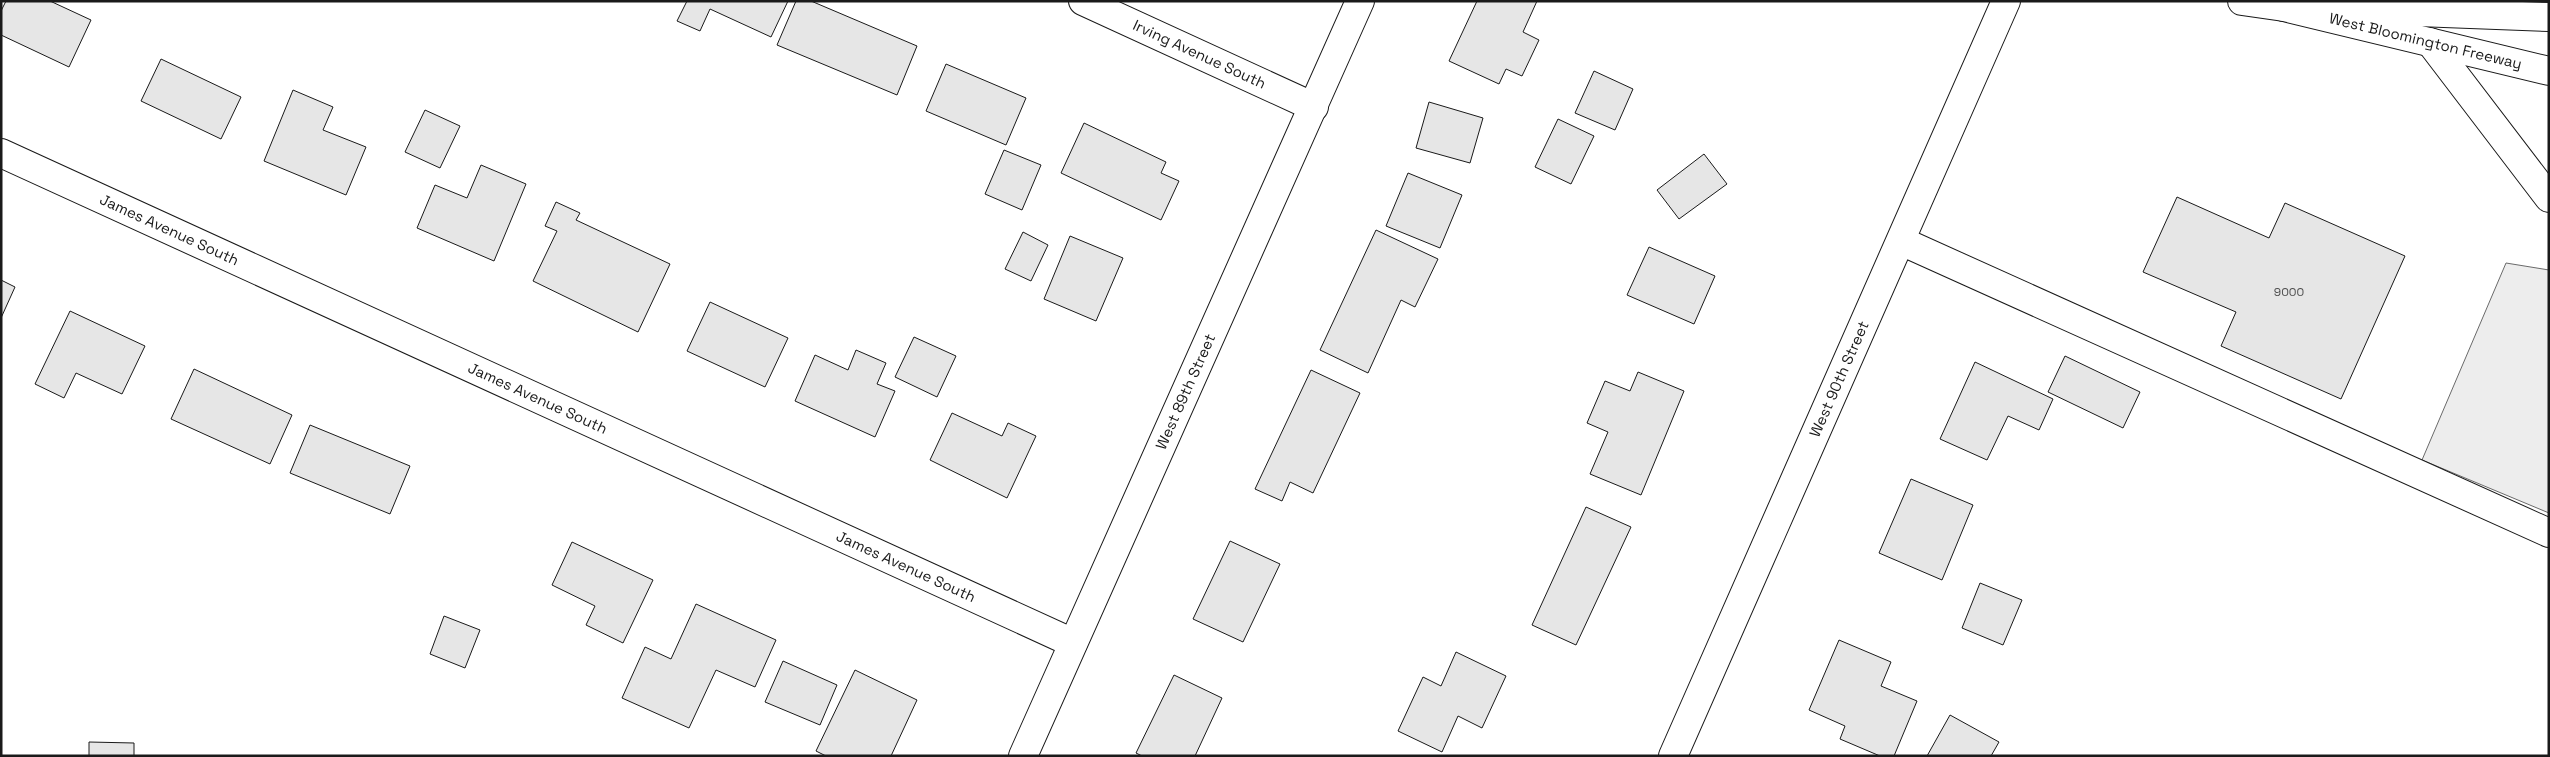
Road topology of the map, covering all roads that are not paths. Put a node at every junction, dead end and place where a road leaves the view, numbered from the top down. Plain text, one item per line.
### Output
1 (1083, 1) edge
2 (1360, 1) edge
3 (2006, 1) edge
4 (2242, 1) edge
5 (2284, 7) junction
6 (2549, 17) edge
7 (2430, 42) junction
8 (2549, 72) edge
9 (1314, 107) junction
10 (1, 153) edge
11 (2549, 198) edge
12 (1901, 241) junction
13 (2549, 533) edge
14 (1073, 643) junction
15 (1023, 756) edge
16 (1673, 756) edge

1 - 9 main road, Irving Avenue South
2 - 9 main road, West 89th Street
3 - 12 main road, West 90th Street
4 - 5 main road, West Bloomington Freeway
5 - 6 main road
5 - 7 main road, West Bloomington Freeway
7 - 8 main road, West Bloomington Freeway
7 - 11 main road
9 - 14 main road, West 89th Street
10 - 14 main road, James Avenue South
12 - 13 main road
12 - 16 main road, West 90th Street
14 - 15 main road, West 89th Street

